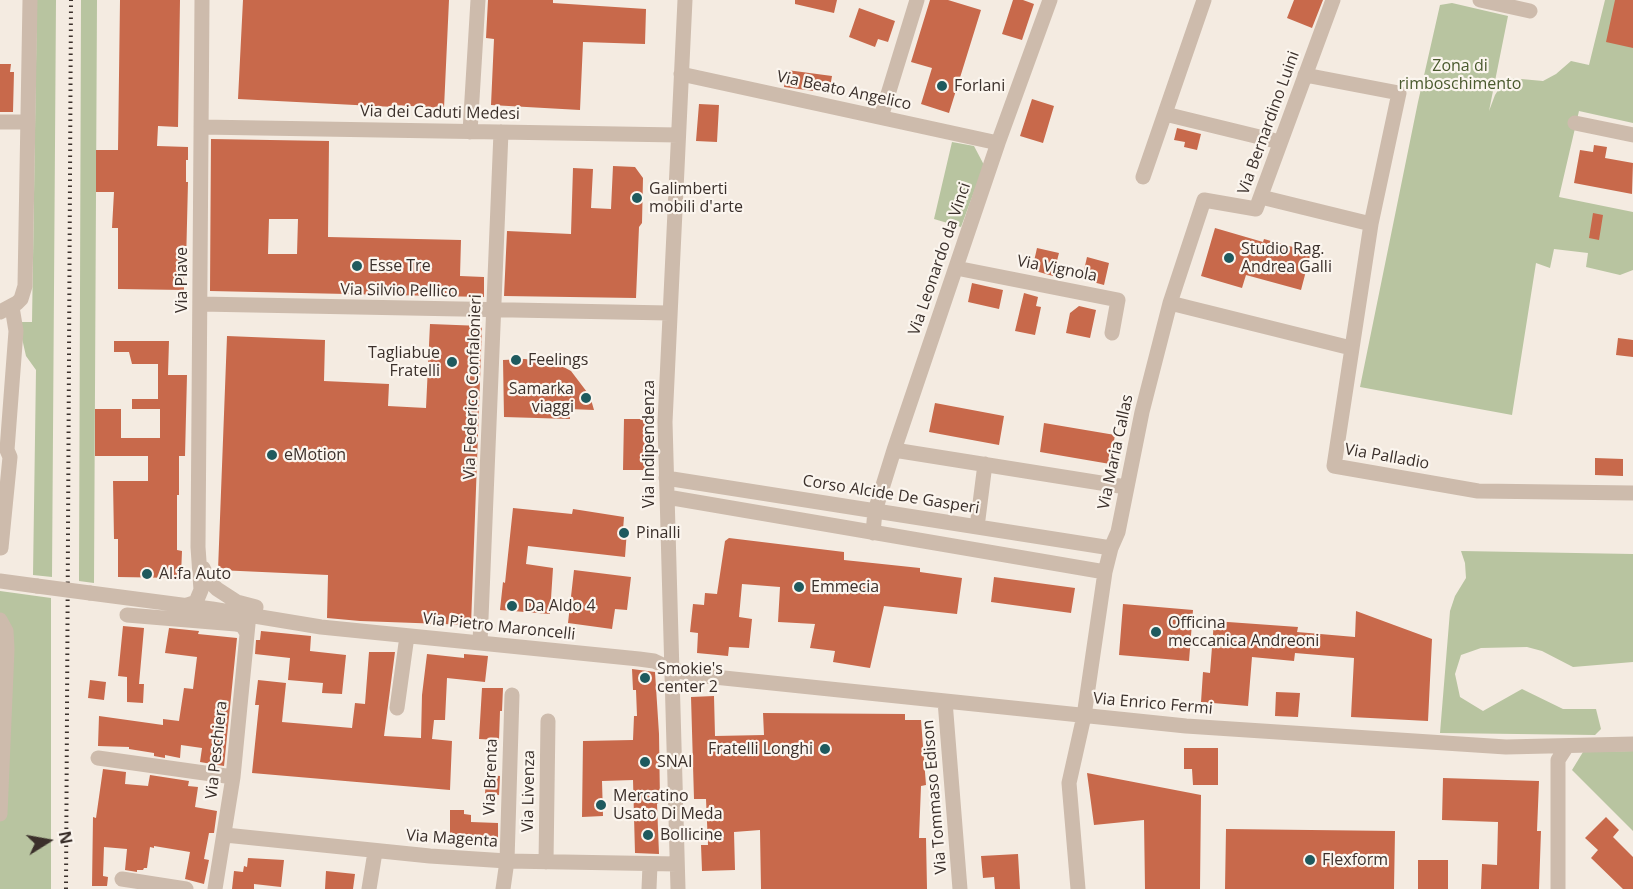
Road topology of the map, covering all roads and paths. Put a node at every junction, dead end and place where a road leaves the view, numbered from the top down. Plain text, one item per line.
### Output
1 (30, 0) edge
2 (202, 0) edge
3 (478, 0) edge
4 (685, 0) edge
5 (917, 0) edge
6 (1050, 0) edge
7 (1204, 0) edge
8 (1333, 0) edge
9 (1480, 0) edge
10 (1530, 11) dead end
11 (681, 75) junction
12 (1305, 75) junction
13 (1165, 114) junction
14 (881, 117) junction
15 (0, 122) edge
16 (28, 122) junction
17 (1575, 123) dead end
18 (201, 127) junction
19 (470, 132) junction
20 (501, 132) junction
21 (678, 135) junction
22 (1633, 135) edge
23 (998, 142) junction
24 (1280, 142) junction
25 (1143, 177) dead end
26 (1261, 197) junction
27 (1204, 200) joint
28 (1371, 225) junction
29 (956, 268) junction
30 (1170, 303) junction
31 (200, 304) junction
32 (6, 309) edge
33 (495, 311) junction
34 (669, 313) junction
35 (1112, 333) dead end
36 (1351, 348) junction
37 (894, 450) junction
38 (985, 465) junction
39 (666, 478) junction
40 (1126, 487) junction
41 (1633, 493) edge
42 (667, 497) junction
43 (875, 511) junction
44 (977, 527) junction
45 (873, 533) junction
46 (1, 548) edge
47 (1111, 548) junction
48 (198, 554) junction
49 (1105, 572) junction
50 (0, 581) edge
51 (164, 603) junction
52 (184, 606) junction
53 (127, 615) dead end
54 (249, 615) junction
55 (0, 620) edge
56 (321, 627) junction
57 (247, 633) junction
58 (407, 636) junction
59 (480, 643) junction
60 (671, 669) junction
61 (512, 695) dead end
62 (945, 702) junction
63 (397, 708) dead end
64 (1084, 716) junction
65 (548, 721) dead end
66 (1633, 744) edge
67 (1567, 746) junction
68 (98, 758) dead end
69 (233, 777) junction
70 (0, 814) edge
71 (225, 835) junction
72 (375, 852) junction
73 (507, 861) junction
74 (546, 862) junction
75 (650, 864) junction
76 (677, 864) junction
77 (122, 879) dead end
78 (186, 889) edge
79 (215, 889) edge
80 (369, 889) edge
81 (503, 889) edge
82 (649, 889) edge
83 (678, 889) edge
84 (960, 889) edge
85 (1078, 889) edge
86 (1558, 889) edge

1 - 16 street
2 - 18 street, Via Piave
3 - 19 street
4 - 11 street, Via Indipendenza
5 - 14 street
6 - 23 street, Via Leonardo da Vinci
7 - 13 street
8 - 12 street, Via Bernardino Luini
9 - 10 street
11 - 14 street, Via Beato Angelico
11 - 21 street, Via Indipendenza
12 - 24 street, Via Bernardino Luini
12 - 28 street
13 - 24 street
13 - 25 street
14 - 23 street, Via Beato Angelico
15 - 16 street
16 - 32 street
17 - 22 street
18 - 19 street, Via dei Caduti Medesi
18 - 31 street, Via Piave
19 - 20 street, Via dei Caduti Medesi
20 - 21 street, Via dei Caduti Medesi
20 - 33 street, Via Federico Confalonieri
21 - 34 street, Via Indipendenza
23 - 29 street, Via Leonardo da Vinci
24 - 26 street, Via Bernardino Luini
26 - 27 street, Via Bernardino Luini
26 - 28 street
27 - 30 street, Via Maria Callas
28 - 36 street
29 - 35 street, Via Vignola
29 - 37 street, Via Leonardo da Vinci
30 - 36 street
30 - 40 street, Via Maria Callas
31 - 33 street, Via Silvio Pellico
31 - 48 street, Via Piave
32 - 46 street
33 - 34 street, Via Silvio Pellico
33 - 59 street, Via Federico Confalonieri
34 - 39 street, Via Indipendenza
36 - 41 street, Via Palladio
37 - 38 street
37 - 43 street, Via Leonardo da Vinci
38 - 40 street
38 - 44 street
39 - 42 street, Via Indipendenza
39 - 43 street, Corso Alcide De Gasperi
40 - 47 street, Via Maria Callas
42 - 45 street
42 - 60 street, Via Indipendenza
43 - 44 street, Corso Alcide De Gasperi
43 - 45 street, Via Leonardo da Vinci
44 - 47 street, Corso Alcide De Gasperi
45 - 49 street
47 - 49 street, Via Maria Callas
48 - 51 street
48 - 52 street
48 - 56 street, Via Pietro Maroncelli
49 - 64 street, Via Maria Callas
50 - 51 street, Via Pietro Maroncelli, bridge
51 - 52 street, Via Pietro Maroncelli
52 - 54 street, Via Pietro Maroncelli
53 - 57 street
54 - 56 street, Via Pietro Maroncelli
54 - 57 street, Via Peschiera
55 - 70 street
56 - 58 street, Via Pietro Maroncelli
57 - 69 street, Via Peschiera
58 - 59 street, Via Pietro Maroncelli
58 - 63 street
59 - 60 street, Via Pietro Maroncelli
60 - 62 street, Via Enrico Fermi
60 - 76 street, Via Indipendenza
61 - 73 street, Via Brenta
62 - 64 street, Via Enrico Fermi
62 - 84 street, Via Tommaso Edison
64 - 67 street, Via Enrico Fermi
64 - 85 street, Via Maria Callas
65 - 74 street, Via Livenza
66 - 67 street, Via Enrico Fermi
67 - 86 street
68 - 69 street
69 - 71 street, Via Peschiera
71 - 72 street, Via Magenta
71 - 79 street, Via Peschiera
72 - 73 street, Via Magenta
72 - 80 street
73 - 74 street, Via Magenta
73 - 81 street, Via Brenta
74 - 75 street, Via Magenta
75 - 76 street, Via Magenta
75 - 82 street
76 - 83 street, Via Indipendenza
77 - 78 street

